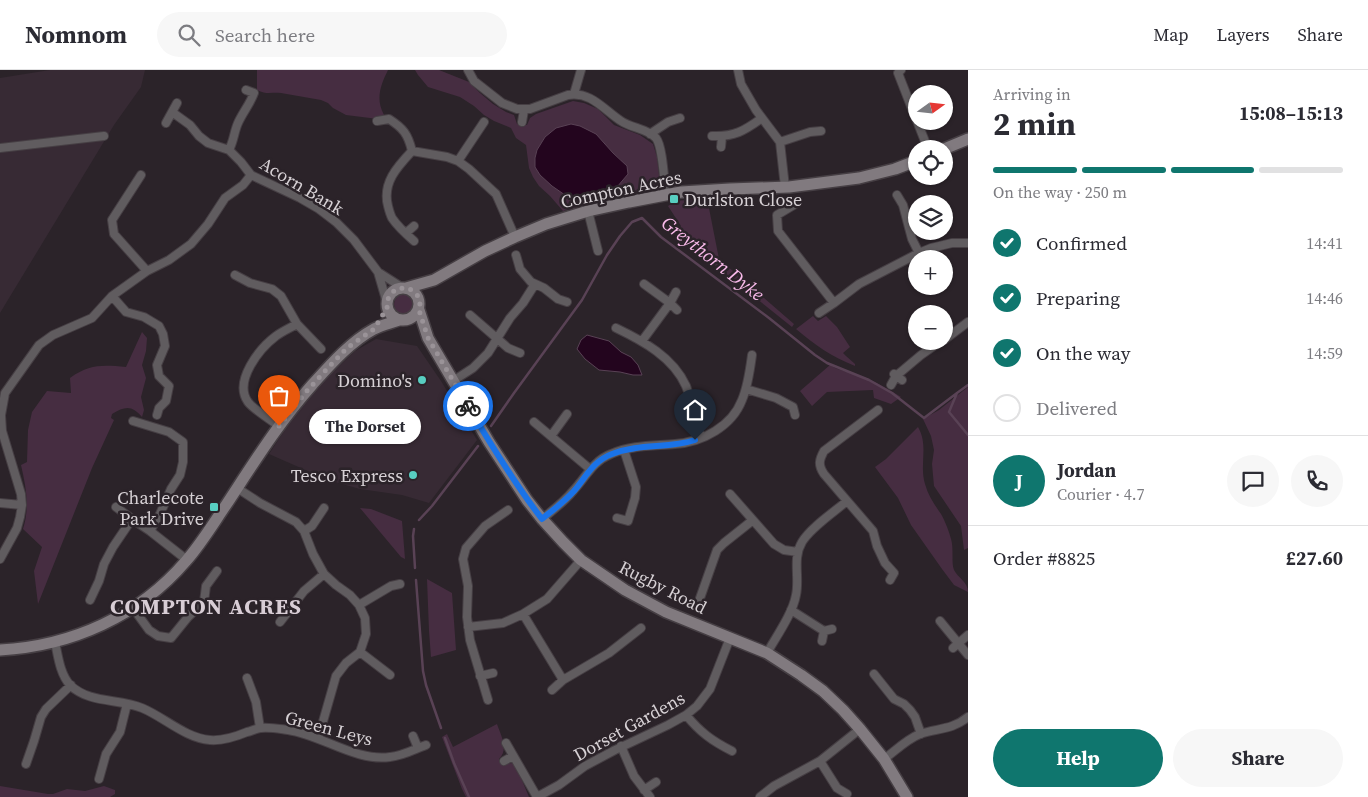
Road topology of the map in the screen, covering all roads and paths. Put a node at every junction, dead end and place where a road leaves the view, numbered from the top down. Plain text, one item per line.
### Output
1 (468, 70) edge
2 (580, 70) edge
3 (738, 70) edge
4 (897, 71) edge
5 (246, 90) dead end
6 (574, 94) junction
7 (908, 98) edge
8 (177, 103) dead end
9 (524, 110) junction
10 (172, 112) junction
11 (680, 118) dead end
12 (762, 118) junction
13 (377, 121) dead end
14 (484, 122) dead end
15 (522, 122) dead end
16 (166, 123) dead end
17 (821, 130) dead end
18 (650, 134) junction
19 (104, 136) dead end
20 (712, 136) dead end
21 (722, 137) junction
22 (968, 139) edge
23 (780, 142) junction
24 (953, 145) edge
25 (721, 147) dead end
26 (0, 148) edge
27 (229, 150) junction
28 (412, 151) junction
29 (458, 161) junction
30 (908, 163) edge
31 (140, 175) dead end
32 (252, 175) junction
33 (785, 187) junction
34 (897, 194) dead end
35 (666, 195) junction
36 (797, 203) dead end
37 (588, 211) junction
38 (414, 226) dead end
39 (406, 233) junction
40 (515, 237) junction
41 (414, 241) dead end
42 (968, 243) edge
43 (918, 250) edge
44 (926, 250) edge
45 (598, 251) dead end
46 (516, 255) dead end
47 (908, 259) edge
48 (147, 271) junction
49 (378, 272) junction
50 (235, 275) dead end
51 (434, 280) junction
52 (536, 284) junction
53 (644, 284) dead end
54 (404, 288) junction
55 (676, 292) dead end
56 (112, 296) junction
57 (567, 302) dead end
58 (670, 303) junction
59 (834, 304) junction
60 (387, 306) junction
61 (419, 306) junction
62 (677, 310) dead end
63 (819, 313) dead end
64 (470, 315) dead end
65 (403, 320) junction
66 (968, 322) edge
67 (297, 324) junction
68 (616, 328) dead end
69 (374, 329) junction
70 (953, 333) edge
71 (428, 338) junction
72 (497, 339) junction
73 (642, 340) junction
74 (321, 349) dead end
75 (928, 350) edge
76 (520, 353) dead end
77 (752, 355) dead end
78 (453, 381) junction
79 (891, 385) dead end
80 (746, 389) junction
81 (801, 401) dead end
82 (793, 407) junction
83 (878, 410) dead end
84 (567, 414) dead end
85 (0, 415) edge
86 (157, 415) dead end
87 (796, 415) dead end
88 (133, 420) dead end
89 (534, 422) dead end
90 (279, 426) junction
91 (551, 436) junction
92 (701, 438) junction
93 (624, 450) junction
94 (590, 469) junction
95 (237, 488) junction
96 (730, 494) dead end
97 (847, 501) junction
98 (0, 503) edge
99 (22, 506) junction
100 (116, 507) dead end
101 (324, 508) dead end
102 (508, 510) dead end
103 (618, 518) dead end
104 (132, 519) junction
105 (542, 519) junction
106 (753, 520) junction
107 (628, 521) junction
108 (150, 530) junction
109 (304, 531) junction
110 (630, 531) dead end
111 (798, 552) junction
112 (0, 559) edge
113 (187, 560) junction
114 (581, 560) junction
115 (216, 571) dead end
116 (324, 574) junction
117 (890, 580) dead end
118 (400, 584) dead end
119 (90, 600) dead end
120 (698, 601) dead end
121 (359, 605) junction
122 (133, 608) junction
123 (791, 610) junction
124 (523, 614) junction
125 (940, 621) dead end
126 (280, 622) dead end
127 (468, 627) junction
128 (641, 628) dead end
129 (968, 635) edge
130 (730, 638) junction
131 (822, 641) dead end
132 (55, 642) junction
133 (955, 645) junction
134 (0, 650) edge
135 (360, 652) junction
136 (767, 654) junction
137 (968, 655) edge
138 (493, 672) dead end
139 (874, 674) dead end
140 (390, 676) dead end
141 (480, 676) junction
142 (247, 678) dead end
143 (563, 680) junction
144 (71, 685) junction
145 (552, 690) dead end
146 (488, 700) dead end
147 (127, 704) junction
148 (686, 715) junction
149 (968, 717) edge
150 (260, 728) junction
151 (860, 729) junction
152 (921, 734) junction
153 (412, 736) dead end
154 (318, 739) junction
155 (506, 743) dead end
156 (426, 745) dead end
157 (621, 746) junction
158 (418, 748) junction
159 (732, 751) dead end
160 (513, 756) junction
161 (884, 759) junction
162 (820, 760) junction
163 (504, 761) dead end
164 (26, 764) dead end
165 (99, 779) dead end
166 (656, 782) dead end
167 (647, 794) edge
168 (847, 794) dead end
169 (537, 797) edge
170 (760, 797) edge
171 (907, 797) edge

1 - 9 street
2 - 6 street
3 - 12 street
4 - 7 street
5 - 27 street
6 - 9 street
6 - 18 street
8 - 10 street
9 - 15 street
10 - 16 street
10 - 27 street, Acorn Bank
11 - 18 street
12 - 21 street
12 - 23 street
13 - 28 street
14 - 29 street
17 - 23 street
18 - 35 street
19 - 26 street
20 - 21 street
21 - 25 street
22 - 24 street
23 - 33 street
27 - 32 street, Acorn Bank
28 - 29 street
28 - 39 street
29 - 40 street
30 - 33 street, Compton Acres
31 - 48 street
32 - 48 street
32 - 49 street, Acorn Bank
33 - 35 street, Compton Acres
34 - 43 street
35 - 37 street, Compton Acres
36 - 59 street
37 - 40 street, Compton Acres
37 - 45 street
38 - 39 street
39 - 41 street
40 - 51 street, Compton Acres
42 - 44 street
46 - 52 street
47 - 59 street
48 - 56 street
49 - 54 street, Acorn Bank
49 - 60 street, Acorn Bank
50 - 67 street
51 - 54 street, Compton Acres
51 - 61 street, Compton Acres
52 - 57 street
52 - 72 street
53 - 58 street
54 - 60 street
54 - 61 street
55 - 58 street
56 - 85 street
56 - 86 street
58 - 62 street
58 - 73 street
59 - 63 street
60 - 65 street
60 - 69 street
61 - 65 street
61 - 71 street, Rugby Road
64 - 72 street
65 - 69 street
65 - 71 street, Rugby Road
66 - 70 street
67 - 74 street
67 - 90 street
68 - 73 street
69 - 90 street
71 - 78 street, Rugby Road
72 - 76 street
72 - 78 street
73 - 92 street
75 - 79 street
77 - 80 street
78 - 105 street, Rugby Road
80 - 82 street
80 - 92 street
81 - 82 street
82 - 87 street
83 - 97 street
84 - 91 street
85 - 99 street
88 - 108 street
89 - 91 street
90 - 95 street
91 - 94 street
92 - 93 street
93 - 94 street
93 - 107 street
94 - 105 street
95 - 109 street
95 - 113 street
96 - 106 street
97 - 111 street
97 - 117 street
98 - 99 street
99 - 112 street
100 - 104 street
101 - 109 street
102 - 127 street
103 - 107 street
104 - 108 street
104 - 119 street
105 - 114 street, Rugby Road
106 - 111 street
106 - 120 street
107 - 110 street
108 - 113 street
109 - 116 street
111 - 123 street
113 - 122 street
114 - 124 street
114 - 130 street, Rugby Road
115 - 122 street
116 - 121 street
116 - 126 street
118 - 121 street
121 - 135 street
122 - 132 street
123 - 131 street
123 - 136 street
124 - 127 street
124 - 143 street
125 - 133 street
127 - 141 street
128 - 143 street
129 - 133 street
130 - 136 street, Rugby Road
130 - 148 street, Dorset Gardens
132 - 134 street
132 - 144 street
133 - 137 street
135 - 140 street
135 - 154 street
136 - 151 street, Rugby Road
138 - 141 street
139 - 152 street
141 - 146 street
142 - 150 street, Green Leys
143 - 145 street
144 - 147 street, Green Leys
144 - 164 street
147 - 150 street, Green Leys
147 - 165 street
148 - 157 street, Dorset Gardens
148 - 159 street
149 - 152 street
150 - 154 street, Green Leys
151 - 161 street, Rugby Road
151 - 162 street
152 - 161 street
153 - 158 street
154 - 158 street, Green Leys
155 - 160 street, Dorset Gardens
156 - 158 street, Green Leys
157 - 167 street
157 - 169 street, Dorset Gardens
160 - 163 street
160 - 169 street, Dorset Gardens
161 - 171 street, Rugby Road
162 - 168 street
162 - 170 street
166 - 167 street

